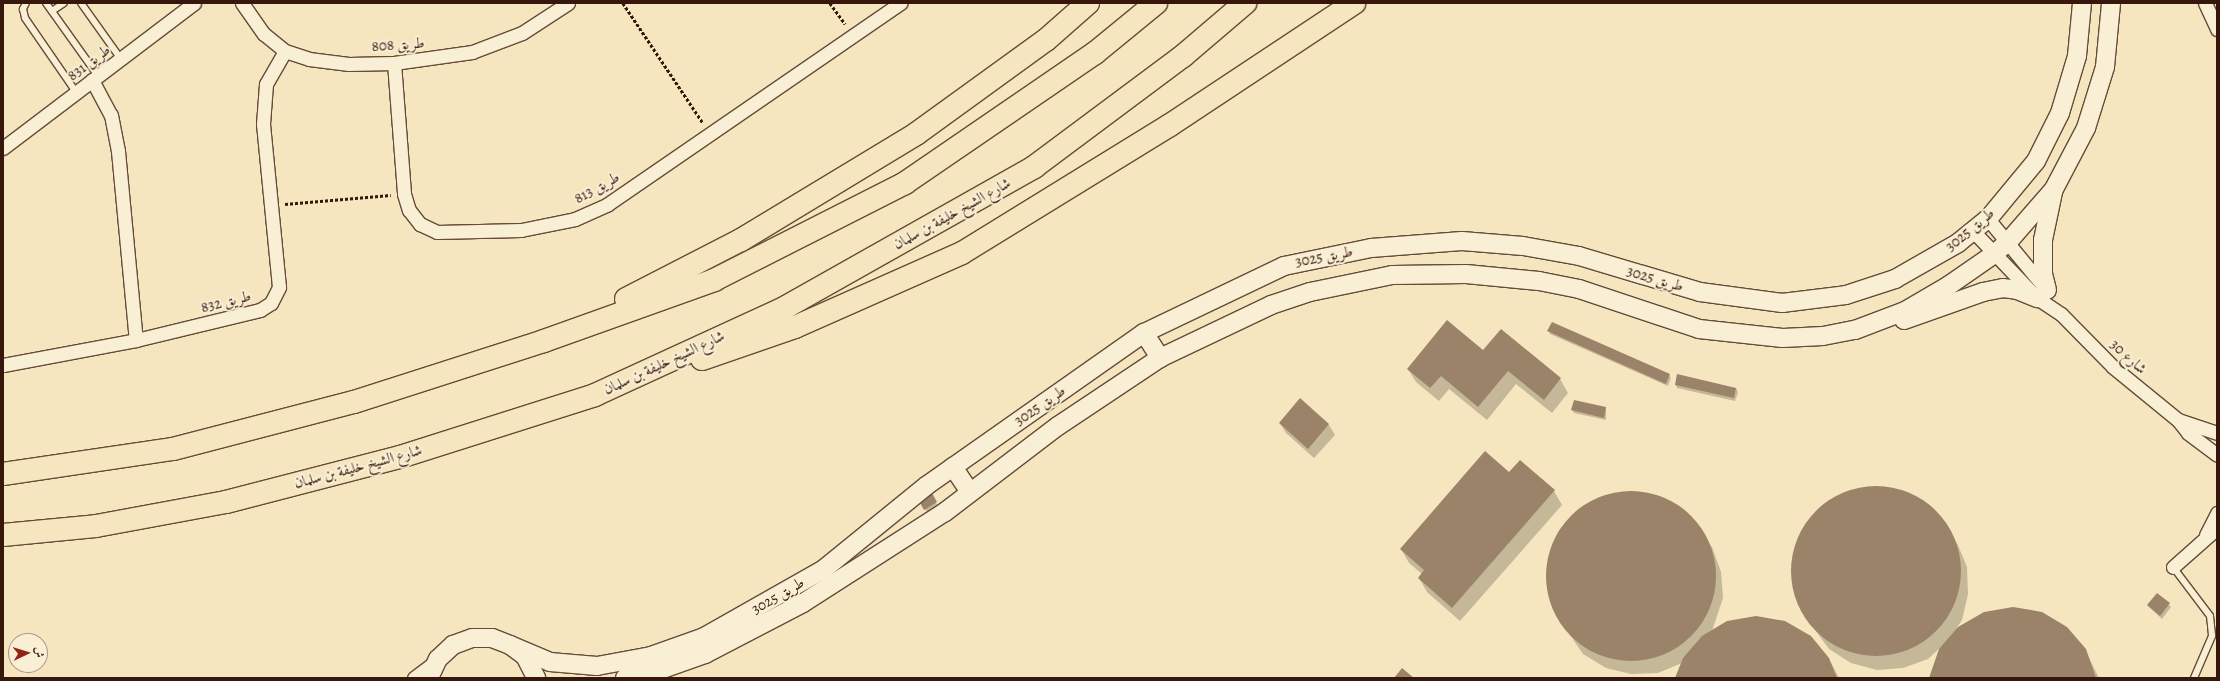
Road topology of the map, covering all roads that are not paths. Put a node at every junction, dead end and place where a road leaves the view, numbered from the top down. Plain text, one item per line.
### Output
1 (26, 3) edge
2 (46, 3) edge
3 (64, 3) edge
4 (81, 3) edge
5 (194, 3) edge
6 (242, 3) edge
7 (568, 3) edge
8 (901, 3) edge
9 (1088, 3) edge
10 (1156, 3) edge
11 (1245, 3) edge
12 (1354, 3) edge
13 (2082, 3) edge
14 (2111, 3) edge
15 (2204, 3) edge
16 (52, 11) junction
17 (2217, 29) edge
18 (285, 51) junction
19 (121, 59) junction
20 (394, 63) junction
21 (95, 78) junction
22 (76, 92) junction
23 (3, 148) edge
24 (2054, 189) junction
25 (1988, 219) junction
26 (1973, 231) junction
27 (2001, 248) junction
28 (2042, 294) junction
29 (1855, 330) junction
30 (1144, 332) junction
31 (136, 340) junction
32 (544, 341) junction
33 (1160, 358) junction
34 (3, 365) edge
35 (595, 395) junction
36 (2178, 420) junction
37 (2217, 433) edge
38 (2217, 455) edge
39 (953, 467) junction
40 (3, 474) edge
41 (970, 492) junction
42 (2217, 513) edge
43 (885, 520) junction
44 (2212, 531) edge
45 (3, 535) edge
46 (899, 541) junction
47 (2173, 567) joint
48 (510, 645) junction
49 (438, 659) junction
50 (414, 678) edge
51 (429, 678) edge
52 (536, 678) edge
53 (625, 678) edge
54 (2194, 678) edge

1 - 22 lane
2 - 16 lane
3 - 16 lane
4 - 19 lane
5 - 19 street, طريق 831
6 - 18 street, طريق 808
7 - 20 street, طريق 808
8 - 20 street, طريق 813
9 - 32 highway
10 - 32 highway
11 - 35 highway, شارع الشيخ خليفة بن سلمان
12 - 35 highway
13 - 25 street, طريق 3025
14 - 24 street, طريق 3025
15 - 17 street
16 - 21 lane
18 - 20 street, طريق 808
18 - 31 street, طريق 832
19 - 21 street, طريق 831
21 - 22 street, طريق 831
21 - 31 street
22 - 23 street, طريق 831
24 - 27 street, طريق 3025
24 - 28 street
25 - 26 street, طريق 3025
25 - 27 street, شارع 30
26 - 27 street, شارع 30
26 - 30 street, طريق 3025
27 - 28 street, شارع 30
27 - 29 street, طريق 3025
28 - 29 street
28 - 36 street, شارع 30
29 - 33 street, طريق 3025
30 - 33 street
30 - 39 street, طريق 3025
31 - 34 street, طريق 832
32 - 40 highway
33 - 41 street, طريق 3025
35 - 45 highway, شارع الشيخ خليفة بن سلمان
36 - 37 street, شارع 30
36 - 38 street, شارع 30
39 - 41 street
39 - 43 street, طريق 3025
41 - 46 street, طريق 3025
42 - 44 street
43 - 46 street
43 - 48 street, طريق 3025
44 - 47 street
46 - 53 street, طريق 3025
47 - 54 lane
48 - 49 street, طريق 3025
48 - 52 street
49 - 50 street
49 - 51 street

